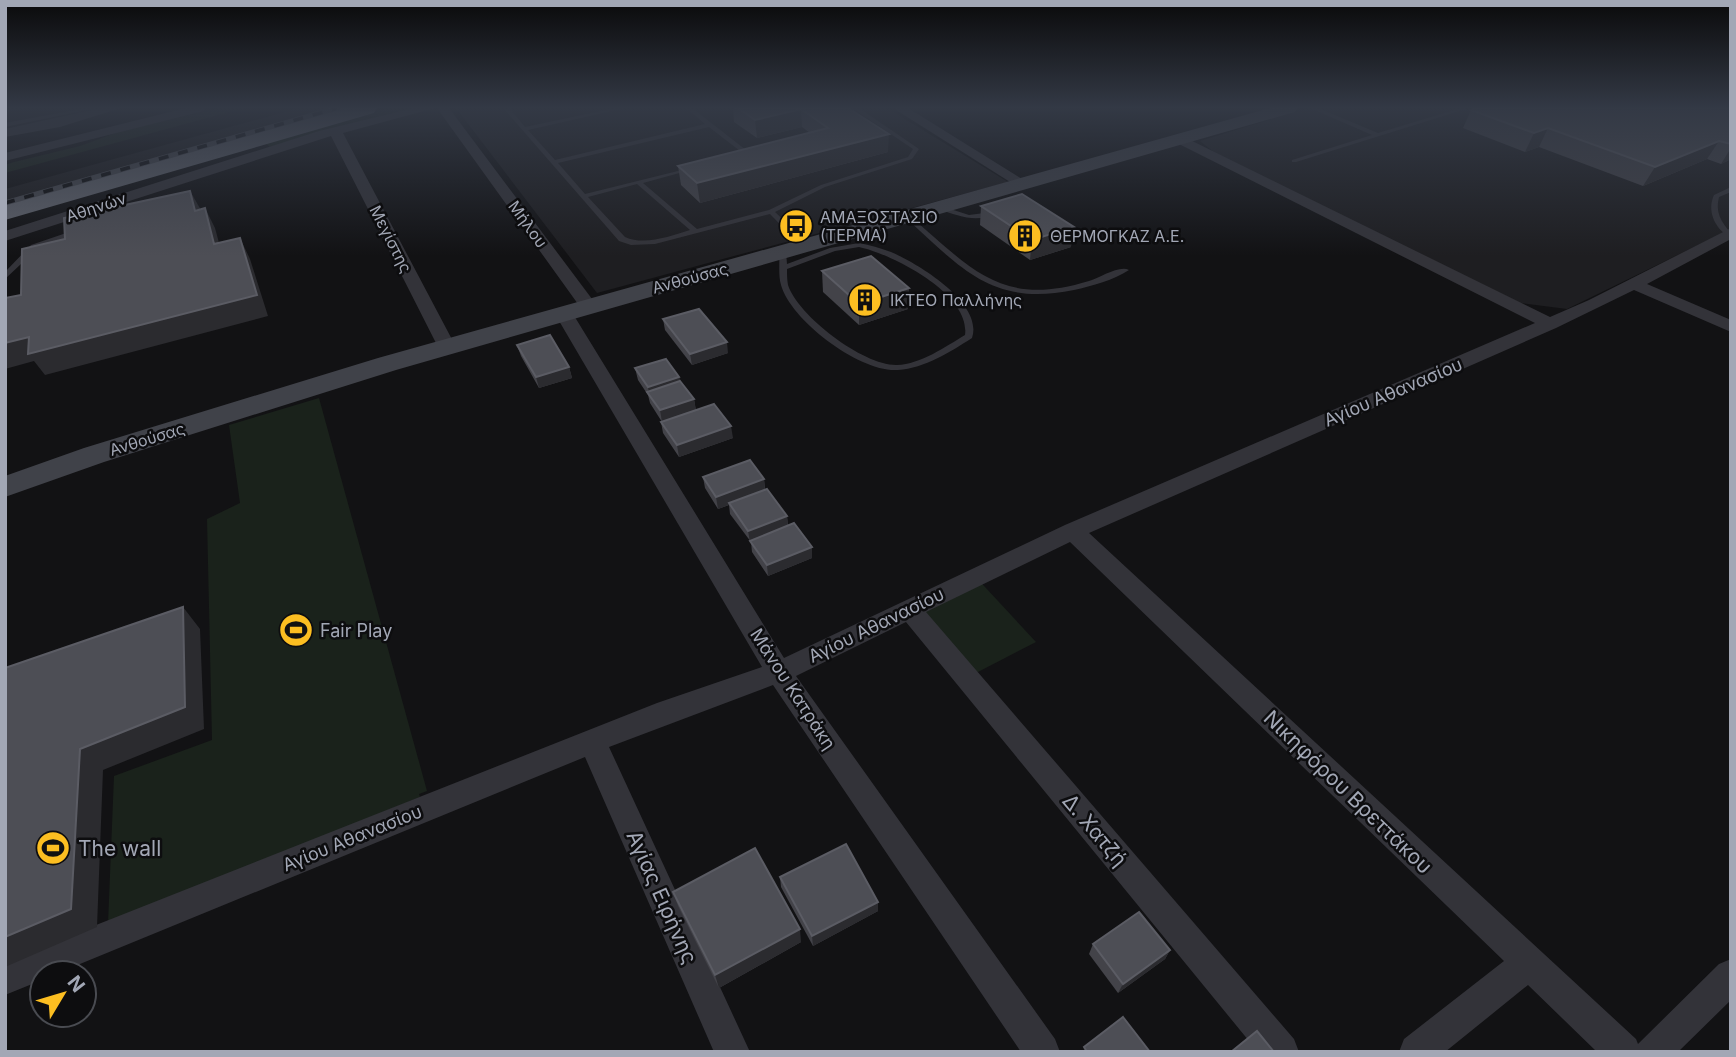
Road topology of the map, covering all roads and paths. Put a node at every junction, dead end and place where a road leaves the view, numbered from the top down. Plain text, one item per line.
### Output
1 (210, 157) edge
2 (221, 157) edge
3 (238, 157) edge
4 (356, 157) edge
5 (476, 157) edge
6 (550, 157) edge
7 (574, 157) edge
8 (736, 157) edge
9 (910, 157) edge
10 (968, 157) edge
11 (1120, 157) edge
12 (1217, 157) edge
13 (1305, 157) edge
14 (724, 160) edge
15 (1294, 161) dead end
16 (554, 162) junction
17 (700, 166) edge
18 (638, 182) junction
19 (1731, 189) edge
20 (1013, 190) junction
21 (584, 196) junction
22 (941, 208) junction
23 (771, 211) junction
24 (5, 212) edge
25 (997, 212) edge
26 (908, 217) junction
27 (5, 220) edge
28 (88, 229) edge
29 (695, 231) junction
30 (1730, 234) edge
31 (5, 236) edge
32 (862, 237) junction
33 (792, 256) junction
34 (1125, 270) dead end
35 (5, 278) edge
36 (1636, 285) junction
37 (577, 310) junction
38 (1550, 324) junction
39 (1731, 327) edge
40 (447, 347) junction
41 (94, 455) junction
42 (5, 477) edge
43 (5, 487) edge
44 (1073, 531) junction
45 (909, 609) junction
46 (779, 672) junction
47 (593, 742) junction
48 (1528, 963) junction
49 (1731, 975) edge
50 (5, 978) edge
51 (732, 1052) edge
52 (1042, 1052) edge
53 (1281, 1052) edge
54 (1417, 1052) edge
55 (1623, 1052) edge
56 (1652, 1052) edge

1 - 24 highway
2 - 27 highway
3 - 31 street, Αθηνών
4 - 40 street, Μεγίστης
5 - 37 street, Μήλου
6 - 16 lane
7 - 16 lane
8 - 14 lane
9 - 23 lane
10 - 20 street
11 - 20 street, Ανθούσας
12 - 38 street
13 - 15 lane
16 - 21 lane
17 - 18 lane
18 - 21 lane
18 - 29 lane
19 - 30 lane
20 - 22 street, Ανθούσας
21 - 29 lane
22 - 25 lane
22 - 26 street, Ανθούσας
23 - 29 lane
23 - 33 lane
26 - 32 street, Ανθούσας
26 - 34 lane
28 - 35 lane
30 - 36 street, Αγίου Αθανασίου
32 - 33 street, Ανθούσας
32 - 33 lane
32 - 33 lane
33 - 37 street, Ανθούσας
36 - 38 street, Αγίου Αθανασίου
36 - 39 street
37 - 40 street, Ανθούσας
37 - 46 street, Μάνου Κατράκη
38 - 44 street, Αγίου Αθανασίου
40 - 41 street, Ανθούσας
41 - 42 street, Ανθούσας
41 - 43 street, Ανθούσας
44 - 45 street, Αγίου Αθανασίου
44 - 48 street, Νικηφόρου Βρεττάκου
45 - 46 street, Αγίου Αθανασίου
45 - 53 street, Δ. Χατζή
46 - 47 street, Αγίου Αθανασίου
46 - 52 street, Μάνου Κατράκη
47 - 50 street, Αγίου Αθανασίου
47 - 51 street, Αγίας Ειρήνης
48 - 54 street
48 - 55 street, Νικηφόρου Βρεττάκου
49 - 56 street

